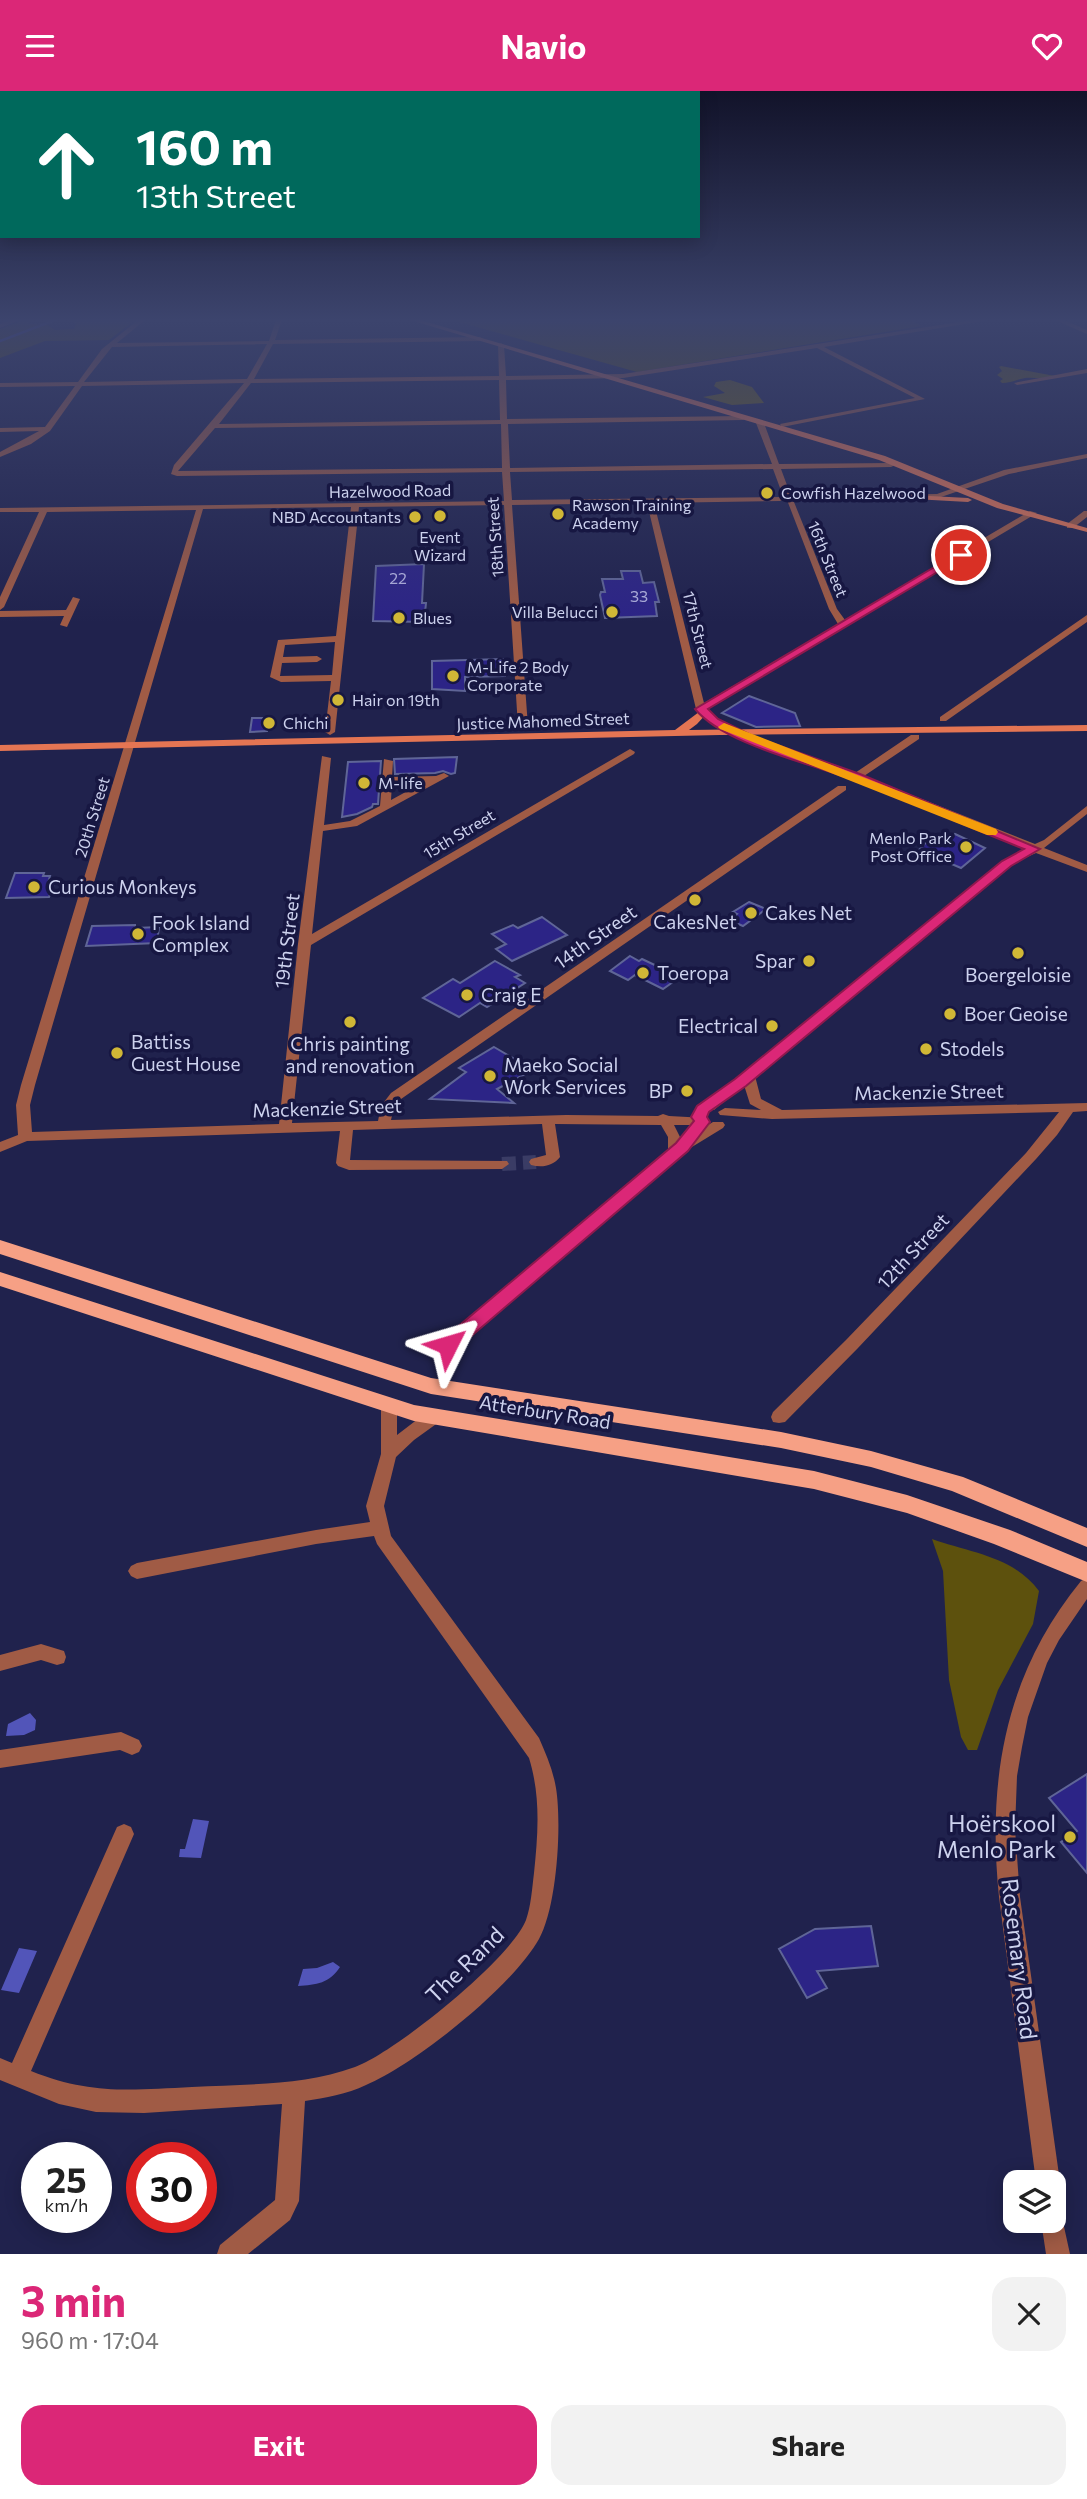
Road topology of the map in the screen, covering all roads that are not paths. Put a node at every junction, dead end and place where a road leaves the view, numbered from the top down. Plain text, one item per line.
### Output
1 (53, 421) edge
2 (216, 421) edge
3 (538, 421) edge
4 (752, 421) edge
5 (753, 421) edge
6 (755, 421) edge
7 (812, 421) edge
8 (504, 422) junction
9 (760, 423) junction
10 (212, 426) junction
11 (781, 427) junction
12 (47, 429) junction
13 (0, 430) edge
14 (763, 432) junction
15 (0, 455) edge
16 (1087, 456) edge
17 (891, 465) dead end
18 (776, 467) junction
19 (506, 471) junction
20 (962, 489) junction
21 (914, 498) junction
22 (788, 499) junction
23 (650, 501) junction
24 (509, 503) junction
25 (355, 506) junction
26 (1000, 506) junction
27 (200, 507) junction
28 (0, 510) edge
29 (44, 510) junction
30 (1087, 513) edge
31 (1030, 514) junction
32 (1069, 525) junction
33 (1087, 530) edge
34 (76, 599) dead end
35 (0, 607) edge
36 (70, 613) junction
37 (0, 614) edge
38 (1087, 618) edge
39 (64, 625) dead end
40 (844, 626) junction
41 (340, 639) junction
42 (317, 659) dead end
43 (277, 660) junction
44 (336, 678) junction
45 (702, 710) junction
46 (943, 719) dead end
47 (523, 727) dead end
48 (1087, 728) edge
49 (330, 732) dead end
50 (736, 732) junction
51 (676, 733) junction
52 (1087, 733) edge
53 (915, 737) junction
54 (751, 740) junction
55 (0, 748) edge
56 (129, 749) junction
57 (629, 752) dead end
58 (0, 755) edge
59 (326, 758) dead end
60 (388, 761) dead end
61 (856, 777) junction
62 (387, 781) junction
63 (842, 788) dead end
64 (385, 807) junction
65 (1087, 809) edge
66 (318, 829) junction
67 (1034, 849) junction
68 (1087, 869) edge
69 (304, 944) junction
70 (745, 1079) junction
71 (1069, 1107) junction
72 (1087, 1107) edge
73 (704, 1115) junction
74 (777, 1115) junction
75 (722, 1117) junction
76 (660, 1118) junction
77 (548, 1120) junction
78 (347, 1126) junction
79 (383, 1126) junction
80 (285, 1128) junction
81 (25, 1137) junction
82 (0, 1147) edge
83 (679, 1150) junction
84 (536, 1162) dead end
85 (502, 1164) tunnel mouth
86 (4, 1248) edge
87 (0, 1279) edge
88 (448, 1345) dead end
89 (389, 1405) junction
90 (433, 1416) junction
91 (779, 1417) dead end
92 (389, 1454) junction
93 (378, 1528) junction
94 (1087, 1538) edge
95 (137, 1571) dead end
96 (1087, 1572) edge
97 (1087, 1586) edge
98 (57, 1657) dead end
99 (0, 1663) edge
100 (132, 1746) dead end
101 (0, 1759) edge
102 (124, 1834) dead end
103 (8, 2073) edge
104 (295, 2091) junction
105 (1046, 2170) edge
106 (1055, 2233) edge
107 (229, 2254) edge
108 (1058, 2254) edge

1 - 12 street
2 - 10 street
3 - 8 street
4 - 9 main road
5 - 9 main road
6 - 11 main road
7 - 11 street
8 - 10 street
8 - 19 street, 18th Street
9 - 11 main road
9 - 14 street, 16th Street
10 - 19 street
11 - 14 main road
11 - 20 main road
12 - 13 street
12 - 15 street
14 - 18 street, 16th Street
16 - 20 street, Hazelwood Road
17 - 18 street
18 - 19 street
18 - 22 street, 16th Street
19 - 24 street, 18th Street
20 - 21 street, Hazelwood Road
20 - 26 main road
20 - 31 main road
21 - 22 street, Hazelwood Road
21 - 26 main road
22 - 23 street, Hazelwood Road
22 - 40 street, 16th Street
23 - 24 street, Hazelwood Road
23 - 45 street, 17th Street
24 - 25 street, Hazelwood Road
24 - 47 street, 18th Street
25 - 27 street, Hazelwood Road
25 - 41 street
26 - 31 main road
27 - 29 street, Hazelwood Road
27 - 56 street, 20th Street
28 - 29 street, Hazelwood Road
29 - 35 street
30 - 32 street
31 - 32 main road
31 - 40 street
32 - 33 main road
34 - 36 street
36 - 37 street
36 - 39 street
38 - 46 street
40 - 45 street
41 - 43 street
41 - 44 street
42 - 43 street
43 - 44 street
44 - 49 street
45 - 50 street
45 - 51 main road
48 - 50 main road, Justice Mahomed Street
50 - 51 main road, Justice Mahomed Street
50 - 54 street
51 - 56 main road, Justice Mahomed Street
52 - 53 main road, Justice Mahomed Street
53 - 54 main road, Justice Mahomed Street
53 - 61 street
54 - 56 main road, Justice Mahomed Street
54 - 61 street
55 - 56 main road, Justice Mahomed Street
56 - 58 main road, Justice Mahomed Street
56 - 81 street, 20th Street
57 - 69 street, 15th Street
59 - 66 street, 19th Street
60 - 62 street
61 - 67 street
62 - 64 street
62 - 64 street
63 - 79 street, 14th Street
64 - 66 street
65 - 67 street
66 - 69 street, 19th Street
67 - 68 street
67 - 70 street
69 - 80 street, 19th Street
70 - 73 street
70 - 74 street
70 - 75 street
71 - 72 street, Mackenzie Street
71 - 74 street, Mackenzie Street
71 - 91 street, 12th Street
73 - 75 street, Mackenzie Street
73 - 76 street, Mackenzie Street
73 - 83 street
74 - 75 street, Mackenzie Street
75 - 83 street
76 - 77 street, Mackenzie Street
76 - 83 street
77 - 79 street, Mackenzie Street
77 - 84 street
78 - 79 street, Mackenzie Street
78 - 80 street, Mackenzie Street
78 - 85 street
80 - 81 street, Mackenzie Street
81 - 82 street, Mackenzie Street
83 - 88 street
86 - 94 main road, Atterbury Road
87 - 89 main road, Atterbury Road
89 - 90 main road, Atterbury Road
89 - 92 street
90 - 92 street
90 - 96 main road, Atterbury Road
92 - 93 street
93 - 95 street
93 - 104 street, The Rand
97 - 105 street, Rosemary Road
98 - 99 street
100 - 101 street
102 - 103 street
103 - 104 street, The Rand
104 - 107 street
106 - 108 street

